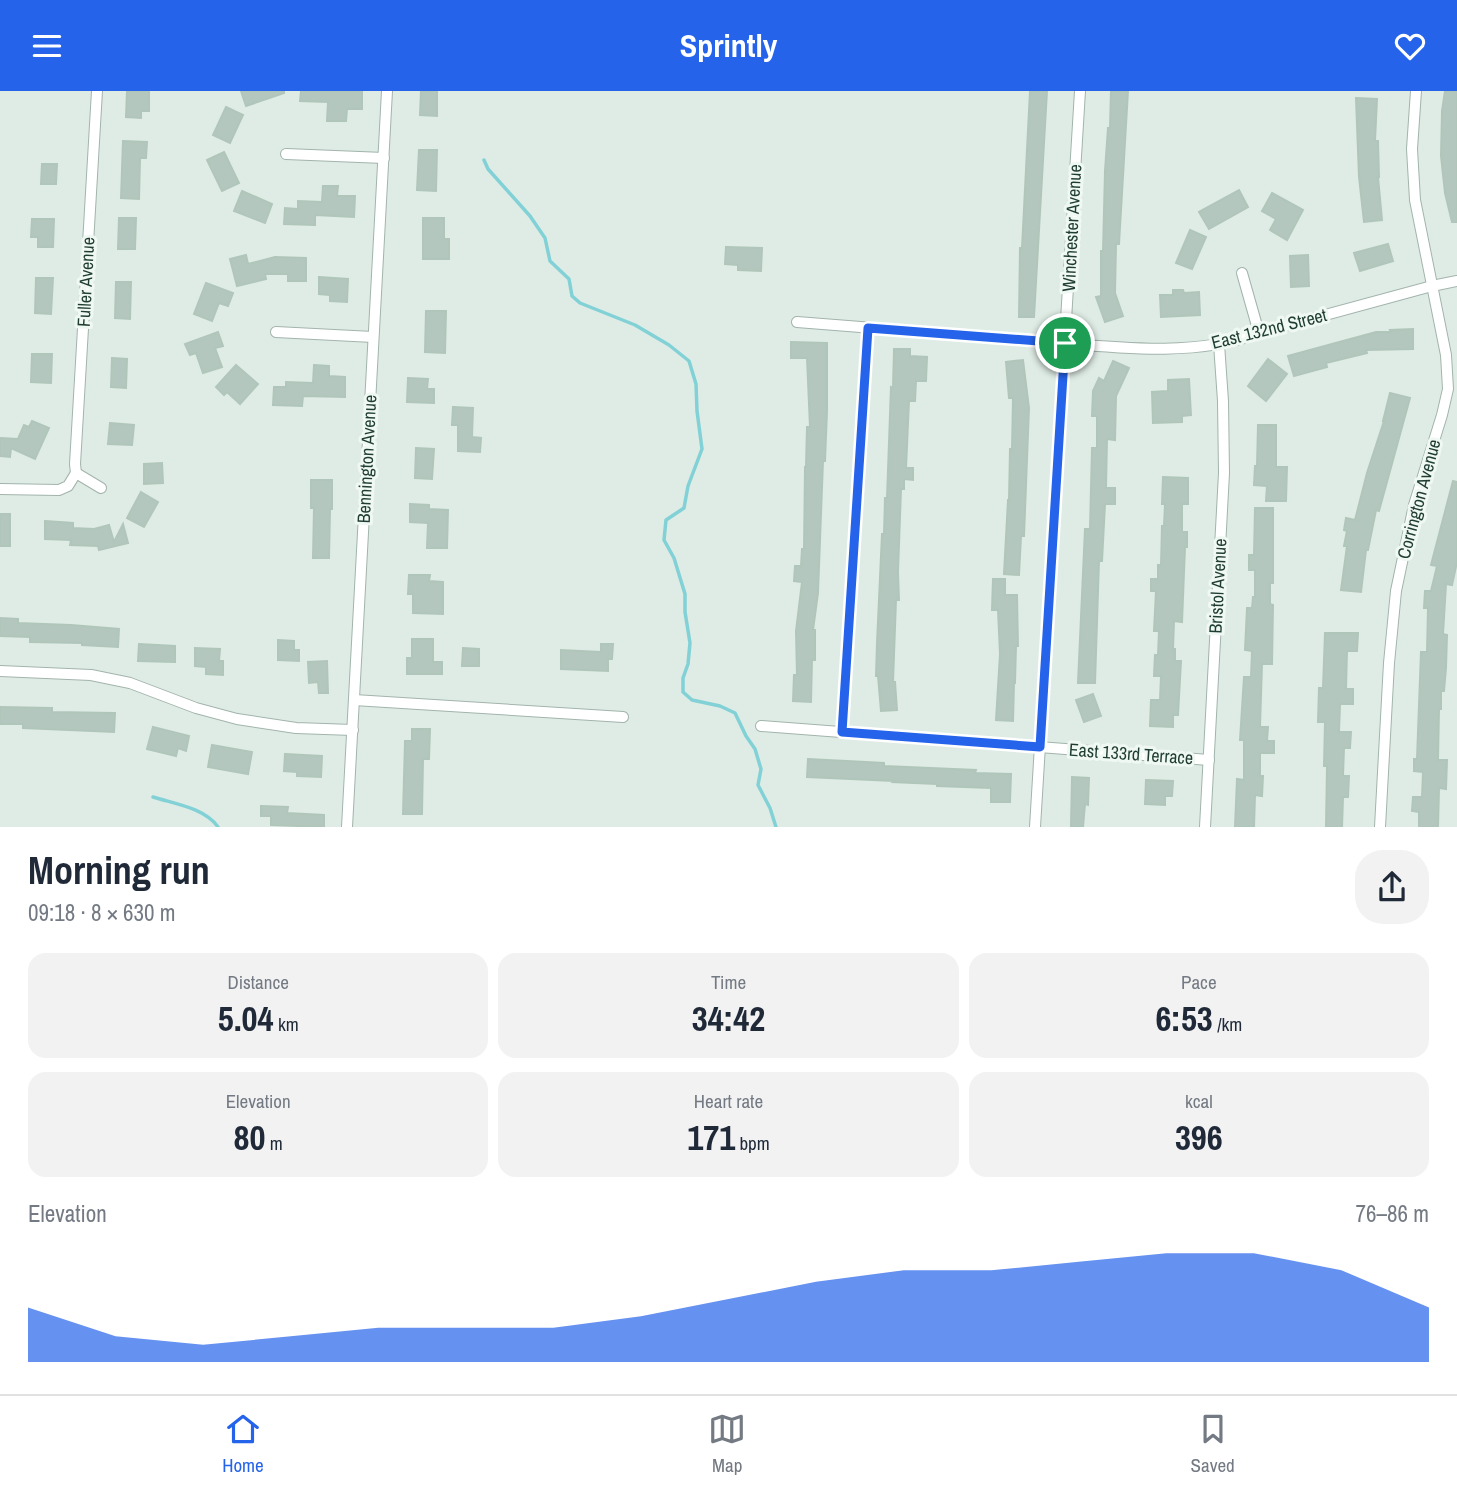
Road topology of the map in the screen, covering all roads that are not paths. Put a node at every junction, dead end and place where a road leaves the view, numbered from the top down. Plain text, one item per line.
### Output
1 (97, 91) edge
2 (387, 91) edge
3 (1080, 91) edge
4 (1416, 91) edge
5 (286, 154) dead end
6 (384, 158) junction
7 (1242, 274) dead end
8 (1457, 281) edge
9 (1432, 286) junction
10 (797, 322) dead end
11 (868, 328) junction
12 (276, 332) dead end
13 (1259, 333) junction
14 (373, 337) junction
15 (1065, 343) junction
16 (1219, 344) junction
17 (76, 473) junction
18 (101, 488) dead end
19 (0, 489) edge
20 (0, 671) edge
21 (354, 700) junction
22 (623, 717) dead end
23 (761, 726) dead end
24 (353, 730) junction
25 (842, 732) junction
26 (1040, 747) junction
27 (1209, 759) junction
28 (347, 827) edge
29 (1035, 827) edge
30 (1205, 827) edge
31 (1380, 827) edge

1 - 17 street, Fuller Avenue
2 - 6 street, Bennington Avenue
3 - 15 street, Winchester Avenue
4 - 9 street, Corrington Avenue
5 - 6 street
6 - 14 street, Bennington Avenue
7 - 13 street
8 - 9 street, East 132nd Street
9 - 13 street, East 132nd Street
9 - 31 street, Corrington Avenue
10 - 11 street, East 132nd Street
11 - 15 street, East 132nd Street
11 - 25 street
12 - 14 street
13 - 16 street, East 132nd Street
14 - 21 street, Bennington Avenue
15 - 16 street, East 132nd Street
15 - 26 street, Winchester Avenue
16 - 27 street, Bristol Avenue
17 - 18 street
17 - 19 street
20 - 24 street
21 - 22 street
21 - 24 street, Bennington Avenue
23 - 25 street, East 133rd Terrace
24 - 28 street, Bennington Avenue
25 - 26 street, East 133rd Terrace
26 - 27 street, East 133rd Terrace
26 - 29 street, Winchester Avenue
27 - 30 street, Bristol Avenue

